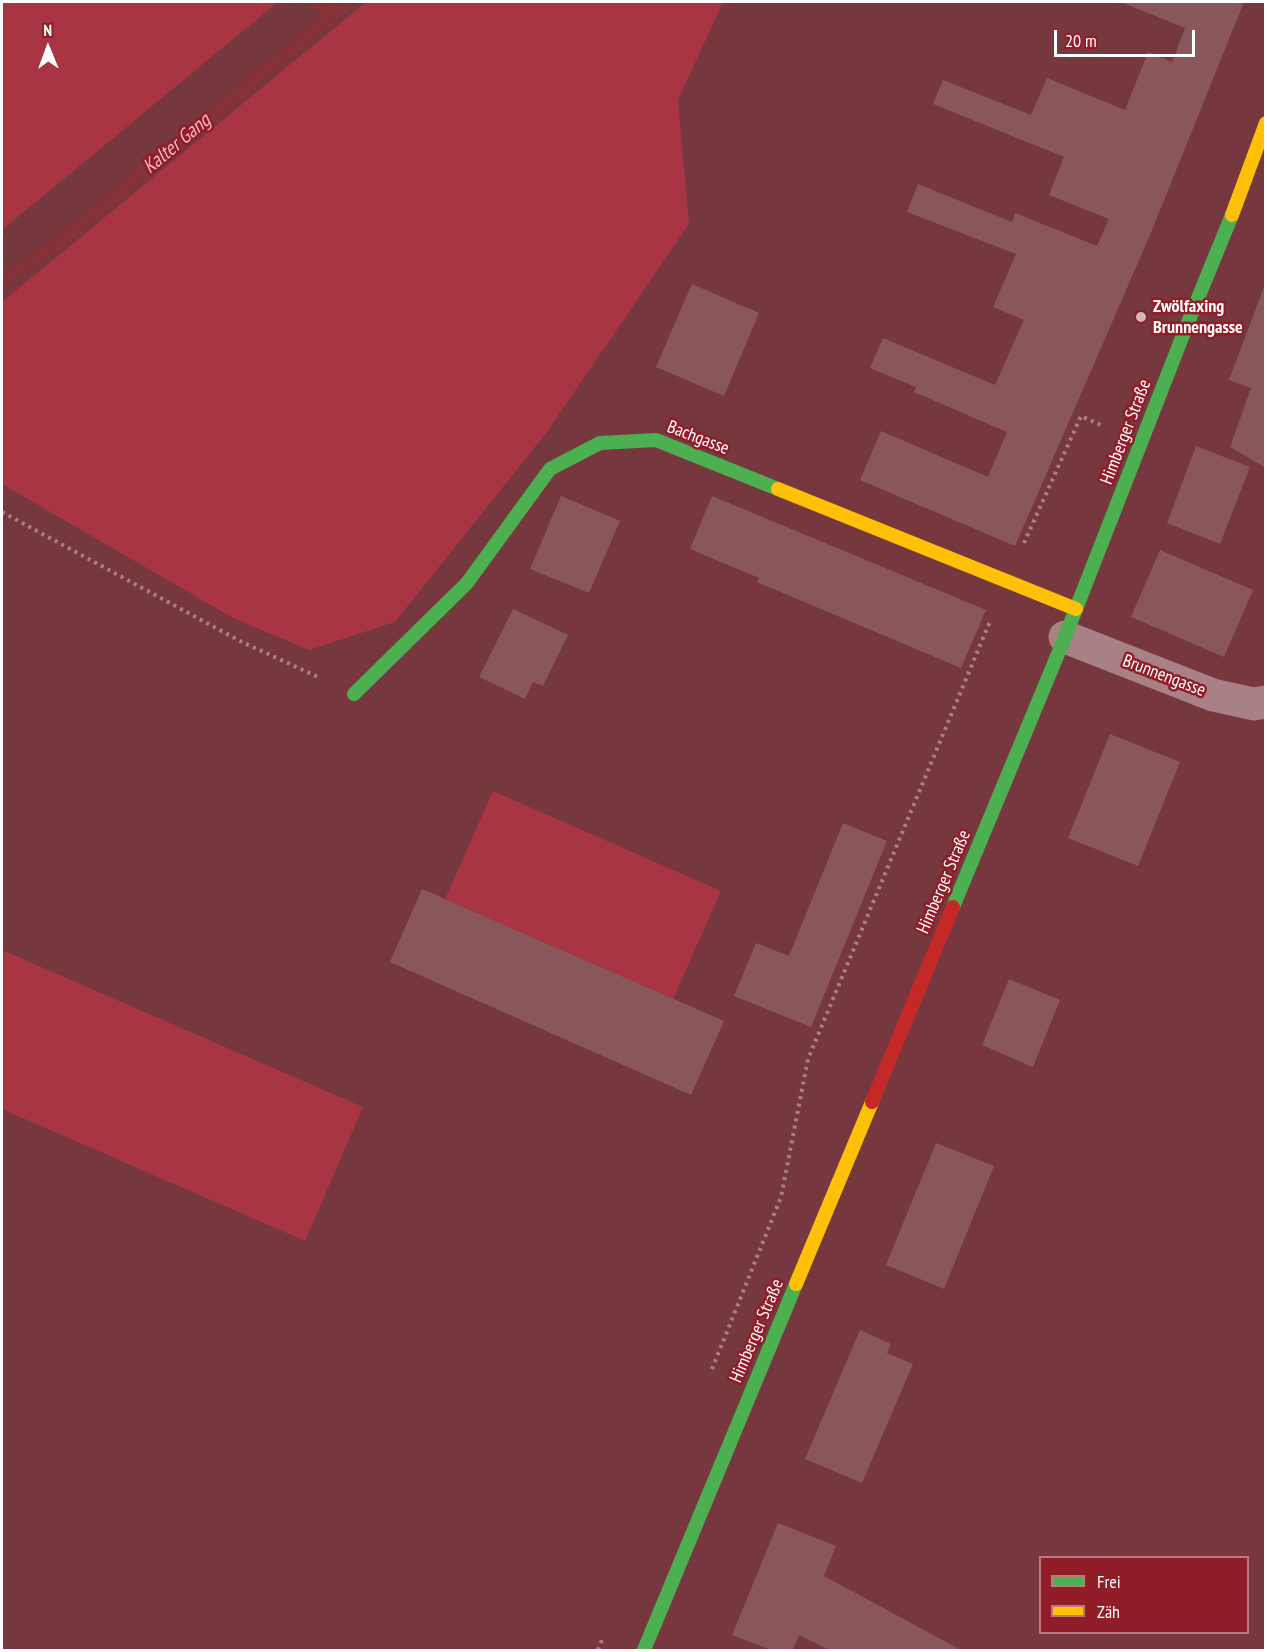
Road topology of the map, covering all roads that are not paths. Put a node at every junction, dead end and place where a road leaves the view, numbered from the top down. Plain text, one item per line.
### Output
1 (1266, 123) edge
2 (1071, 623) junction
3 (354, 694) road end
4 (1266, 702) edge
5 (644, 1650) edge

1 - 2 main road, Himberger Straße
2 - 3 main road, Bachgasse
2 - 4 street, Brunnengasse
2 - 5 main road, Himberger Straße

